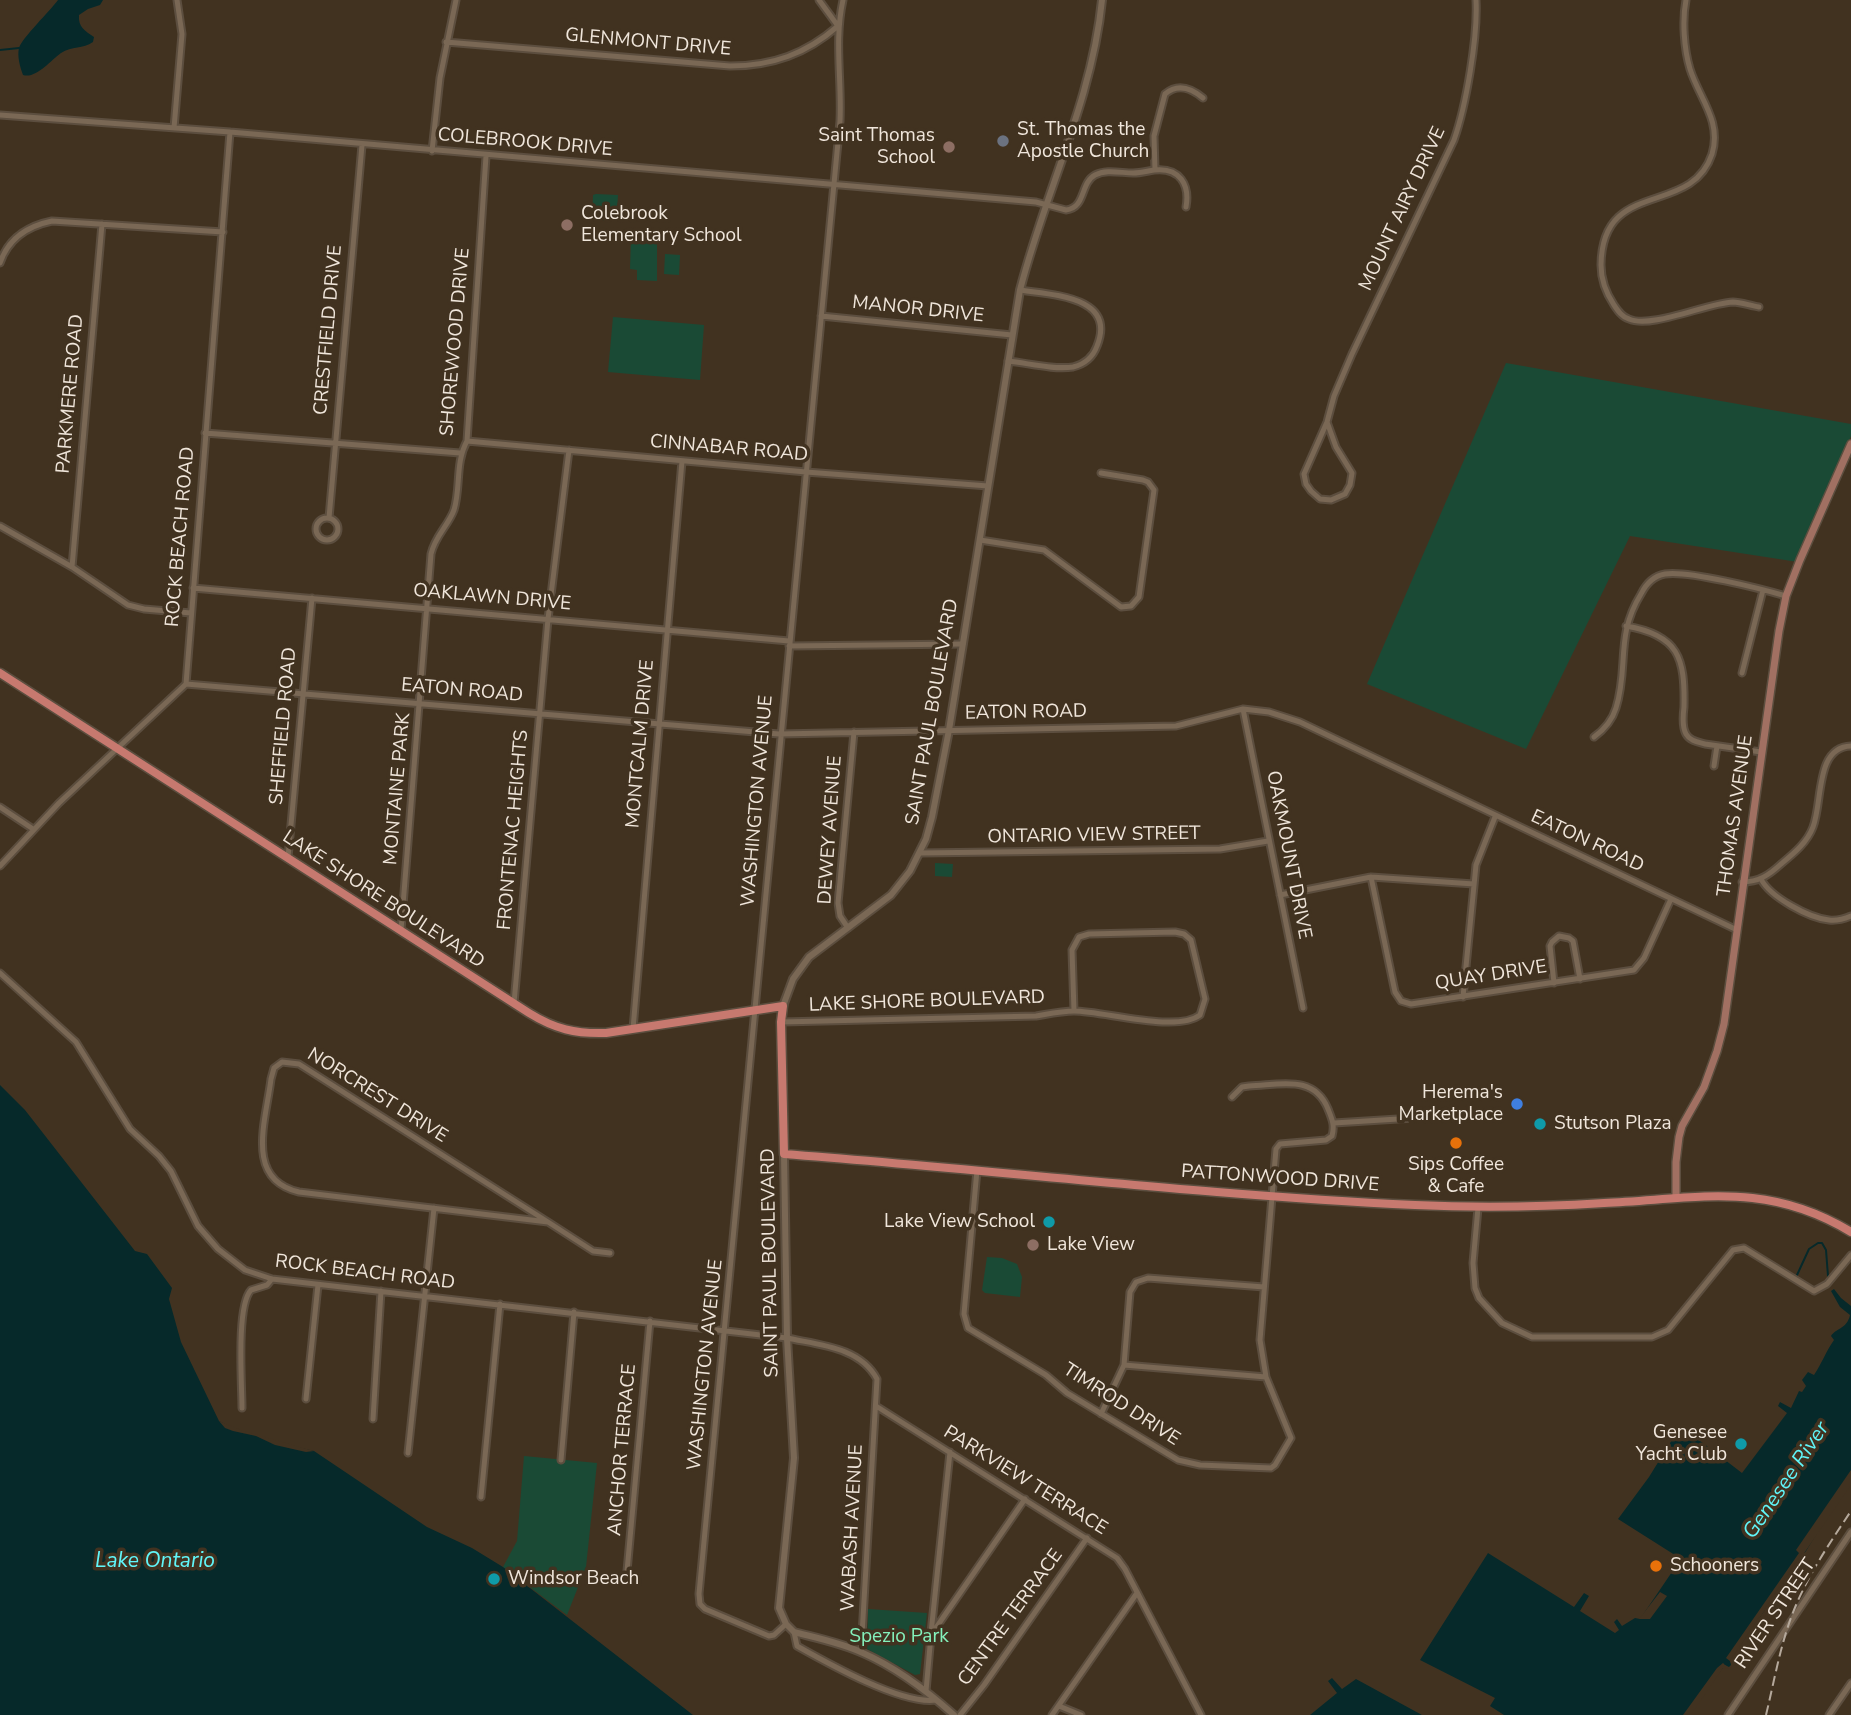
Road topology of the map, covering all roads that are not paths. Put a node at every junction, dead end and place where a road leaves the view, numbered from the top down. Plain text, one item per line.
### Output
1 (177, 0) edge
2 (456, 0) edge
3 (819, 0) edge
4 (843, 0) edge
5 (1102, 0) edge
6 (1476, 0) edge
7 (1686, 0) edge
8 (838, 26) junction
9 (446, 42) junction
10 (1203, 98) dead end
11 (0, 116) edge
12 (174, 128) junction
13 (230, 132) junction
14 (362, 145) junction
15 (432, 151) junction
16 (486, 156) junction
17 (1155, 170) junction
18 (834, 185) junction
19 (1046, 204) junction
20 (1186, 207) dead end
21 (102, 224) junction
22 (223, 232) junction
23 (0, 263) edge
24 (1020, 290) junction
25 (1759, 307) dead end
26 (821, 316) junction
27 (1012, 335) junction
28 (1008, 361) junction
29 (1327, 422) junction
30 (205, 433) junction
31 (467, 441) junction
32 (335, 443) junction
33 (1851, 444) edge
34 (569, 450) junction
35 (460, 453) junction
36 (682, 461) junction
37 (806, 472) junction
38 (1101, 473) dead end
39 (988, 486) junction
40 (328, 518) junction
41 (0, 526) edge
42 (980, 540) junction
43 (72, 568) junction
44 (193, 588) junction
45 (1763, 590) junction
46 (1786, 596) junction
47 (312, 598) junction
48 (429, 608) junction
49 (191, 612) junction
50 (548, 619) junction
51 (1626, 626) junction
52 (667, 630) junction
53 (789, 643) junction
54 (963, 644) junction
55 (0, 673) edge
56 (1742, 673) dead end
57 (186, 684) junction
58 (303, 694) junction
59 (421, 704) junction
60 (1243, 709) junction
61 (540, 714) junction
62 (658, 724) junction
63 (949, 730) junction
64 (854, 732) junction
65 (779, 734) junction
66 (1594, 737) dead end
67 (1717, 746) junction
68 (1851, 746) edge
69 (116, 748) junction
70 (1761, 752) junction
71 (1714, 765) dead end
72 (0, 807) edge
73 (1495, 817) junction
74 (33, 829) junction
75 (1268, 841) junction
76 (920, 853) junction
77 (288, 858) junction
78 (0, 866) edge
79 (1371, 877) junction
80 (1761, 879) junction
81 (1742, 882) junction
82 (1474, 884) junction
83 (1280, 895) junction
84 (1671, 899) junction
85 (1851, 916) edge
86 (848, 928) junction
87 (1735, 929) junction
88 (401, 930) junction
89 (0, 973) edge
90 (1580, 979) junction
91 (1554, 983) junction
92 (1463, 996) junction
93 (514, 1003) junction
94 (783, 1006) junction
95 (1303, 1008) dead end
96 (754, 1009) junction
97 (1074, 1011) junction
98 (781, 1022) junction
99 (633, 1029) junction
100 (1232, 1097) dead end
101 (1415, 1118) dead end
102 (1334, 1123) junction
103 (784, 1154) junction
104 (977, 1170) junction
105 (1272, 1195) junction
106 (1676, 1198) junction
107 (434, 1208) junction
108 (1478, 1208) junction
109 (548, 1222) junction
110 (1851, 1232) edge
111 (610, 1254) dead end
112 (1851, 1255) edge
113 (272, 1279) junction
114 (317, 1285) junction
115 (1264, 1287) junction
116 (381, 1291) junction
117 (424, 1296) junction
118 (500, 1304) junction
119 (574, 1312) junction
120 (650, 1321) junction
121 (725, 1329) junction
122 (787, 1338) junction
123 (1124, 1365) junction
124 (1266, 1377) junction
125 (306, 1399) dead end
126 (876, 1406) junction
127 (242, 1408) dead end
128 (1101, 1413) junction
129 (373, 1419) dead end
130 (950, 1452) junction
131 (408, 1453) dead end
132 (561, 1460) dead end
133 (481, 1497) dead end
134 (1024, 1499) junction
135 (1850, 1537) edge
136 (1087, 1538) junction
137 (626, 1582) dead end
138 (1137, 1593) junction
139 (786, 1624) junction
140 (794, 1632) junction
141 (931, 1635) junction
142 (861, 1652) junction
143 (1851, 1683) edge
144 (926, 1691) junction
145 (936, 1700) junction
146 (1059, 1706) junction
147 (954, 1715) edge
148 (960, 1715) edge
149 (1052, 1715) edge
150 (1081, 1715) edge
151 (1201, 1715) edge
152 (1728, 1715) edge
153 (1829, 1715) edge

1 - 12 street
2 - 9 street
3 - 8 street
4 - 8 street, WASHINGTON AVENUE
5 - 19 street, SAINT PAUL BOULEVARD
6 - 29 street, MOUNT AIRY DRIVE
7 - 25 street
8 - 9 street, GLENMONT DRIVE
8 - 18 street, WASHINGTON AVENUE
9 - 15 street
10 - 17 street
11 - 12 street, COLEBROOK DRIVE
12 - 13 street, COLEBROOK DRIVE
13 - 14 street, COLEBROOK DRIVE
13 - 22 street, ROCK BEACH ROAD
14 - 15 street, COLEBROOK DRIVE
14 - 32 street, CRESTFIELD DRIVE
15 - 16 street, COLEBROOK DRIVE
16 - 18 street, COLEBROOK DRIVE
16 - 31 street, SHOREWOOD DRIVE
17 - 19 street, COLEBROOK DRIVE
17 - 20 street
18 - 19 street, COLEBROOK DRIVE
18 - 26 street, WASHINGTON AVENUE
19 - 24 street, SAINT PAUL BOULEVARD
21 - 22 street
21 - 23 street
21 - 43 street, PARKMERE ROAD
22 - 30 street, ROCK BEACH ROAD
24 - 27 street, SAINT PAUL BOULEVARD
24 - 28 street
26 - 27 street, MANOR DRIVE
26 - 37 street, WASHINGTON AVENUE
27 - 28 street, SAINT PAUL BOULEVARD
28 - 39 street, SAINT PAUL BOULEVARD
29 - 29 street, MOUNT AIRY DRIVE
30 - 32 street
30 - 44 street, ROCK BEACH ROAD
31 - 34 street, CINNABAR ROAD
31 - 35 street, SHOREWOOD DRIVE
32 - 35 street
32 - 40 street, CRESTFIELD DRIVE
33 - 46 main road, THOMAS AVENUE
34 - 36 street, CINNABAR ROAD
34 - 50 street, FRONTENAC HEIGHTS
35 - 48 street, SHOREWOOD DRIVE
36 - 37 street, CINNABAR ROAD
36 - 52 street, MONTCALM DRIVE
37 - 39 street, CINNABAR ROAD
37 - 53 street, WASHINGTON AVENUE
38 - 42 street
39 - 42 street, SAINT PAUL BOULEVARD
40 - 40 street, CRESTFIELD DRIVE
41 - 43 street
42 - 54 street, SAINT PAUL BOULEVARD
43 - 49 street
44 - 47 street, OAKLAWN DRIVE
44 - 49 street, ROCK BEACH ROAD
45 - 46 street
45 - 51 street
45 - 56 street
46 - 70 main road, THOMAS AVENUE
47 - 48 street, OAKLAWN DRIVE
47 - 58 street, SHEFFIELD ROAD
48 - 50 street, OAKLAWN DRIVE
48 - 59 street, MONTAINE PARK
49 - 57 street, ROCK BEACH ROAD
50 - 52 street, OAKLAWN DRIVE
50 - 61 street, FRONTENAC HEIGHTS
51 - 66 street
51 - 67 street
52 - 53 street, OAKLAWN DRIVE
52 - 62 street, MONTCALM DRIVE
53 - 54 street, OAKLAWN DRIVE
53 - 65 street, WASHINGTON AVENUE
54 - 63 street, SAINT PAUL BOULEVARD
55 - 69 main road, LAKE SHORE BOULEVARD
57 - 58 street, EATON ROAD
57 - 69 street
58 - 59 street, EATON ROAD
58 - 77 street, SHEFFIELD ROAD
59 - 61 street, EATON ROAD
59 - 88 street, MONTAINE PARK
60 - 63 street, EATON ROAD
60 - 73 street, EATON ROAD
60 - 75 street, OAKMOUNT DRIVE
61 - 62 street, EATON ROAD
61 - 93 street, FRONTENAC HEIGHTS
62 - 65 street, EATON ROAD
62 - 99 street, MONTCALM DRIVE
63 - 64 street, EATON ROAD
63 - 76 street, SAINT PAUL BOULEVARD
64 - 65 street, EATON ROAD
64 - 86 street, DEWEY AVENUE
65 - 96 street, WASHINGTON AVENUE
67 - 70 street
67 - 71 street
68 - 80 street
69 - 74 street
69 - 77 main road, LAKE SHORE BOULEVARD
70 - 81 main road, THOMAS AVENUE
72 - 74 street
73 - 82 street
73 - 84 street, EATON ROAD
74 - 78 street
75 - 76 street, ONTARIO VIEW STREET
75 - 83 street, OAKMOUNT DRIVE
76 - 86 street, SAINT PAUL BOULEVARD
77 - 88 main road, LAKE SHORE BOULEVARD
79 - 82 street
79 - 83 street
79 - 92 street, QUAY DRIVE
80 - 81 street
80 - 85 street
81 - 87 main road, THOMAS AVENUE
82 - 92 street
83 - 95 street, OAKMOUNT DRIVE
84 - 87 street, EATON ROAD
84 - 90 street, QUAY DRIVE
86 - 94 street, SAINT PAUL BOULEVARD
87 - 106 main road, THOMAS AVENUE
88 - 93 main road, LAKE SHORE BOULEVARD
89 - 113 street, ROCK BEACH ROAD
90 - 91 street, QUAY DRIVE
90 - 91 street
91 - 92 street, QUAY DRIVE
93 - 99 main road, LAKE SHORE BOULEVARD
94 - 96 main road, LAKE SHORE BOULEVARD
94 - 98 main road, SAINT PAUL BOULEVARD
96 - 99 main road, LAKE SHORE BOULEVARD
96 - 121 street, WASHINGTON AVENUE
97 - 97 street, LAKE SHORE BOULEVARD
97 - 98 street, LAKE SHORE BOULEVARD
98 - 103 main road, SAINT PAUL BOULEVARD
100 - 102 street
101 - 102 street
102 - 105 street, TIMROD DRIVE
103 - 104 main road, PATTONWOOD DRIVE
103 - 122 street, SAINT PAUL BOULEVARD
104 - 105 main road, PATTONWOOD DRIVE
104 - 128 street, TIMROD DRIVE
105 - 108 main road, PATTONWOOD DRIVE
105 - 115 street, TIMROD DRIVE
106 - 108 main road, PATTONWOOD DRIVE
106 - 110 main road, PATTONWOOD DRIVE
107 - 109 street, NORCREST DRIVE
107 - 109 street, NORCREST DRIVE
107 - 117 street
108 - 112 street
109 - 111 street, NORCREST DRIVE
113 - 114 street, ROCK BEACH ROAD
113 - 127 street
114 - 116 street, ROCK BEACH ROAD
114 - 125 street
115 - 123 street
115 - 124 street, TIMROD DRIVE
116 - 117 street, ROCK BEACH ROAD
116 - 129 street
117 - 118 street, ROCK BEACH ROAD
117 - 131 street
118 - 119 street, ROCK BEACH ROAD
118 - 133 street
119 - 120 street, ROCK BEACH ROAD
119 - 132 street
120 - 121 street, ROCK BEACH ROAD
120 - 137 street, ANCHOR TERRACE
121 - 122 street, ROCK BEACH ROAD
121 - 139 street, WASHINGTON AVENUE
122 - 126 street
122 - 139 street, SAINT PAUL BOULEVARD
123 - 124 street
123 - 128 street
124 - 128 street, TIMROD DRIVE
126 - 130 street, PARKVIEW TERRACE
126 - 142 street, WABASH AVENUE
130 - 134 street, PARKVIEW TERRACE
130 - 141 street
134 - 136 street, PARKVIEW TERRACE
134 - 141 street
135 - 152 street, RIVER STREET
136 - 138 street, PARKVIEW TERRACE
136 - 148 street, CENTRE TERRACE
138 - 146 street
138 - 151 street, PARKVIEW TERRACE
139 - 140 street
140 - 142 street
140 - 145 street
141 - 144 street
142 - 144 street
143 - 153 street
144 - 145 street
145 - 147 street
146 - 149 street
146 - 150 street

